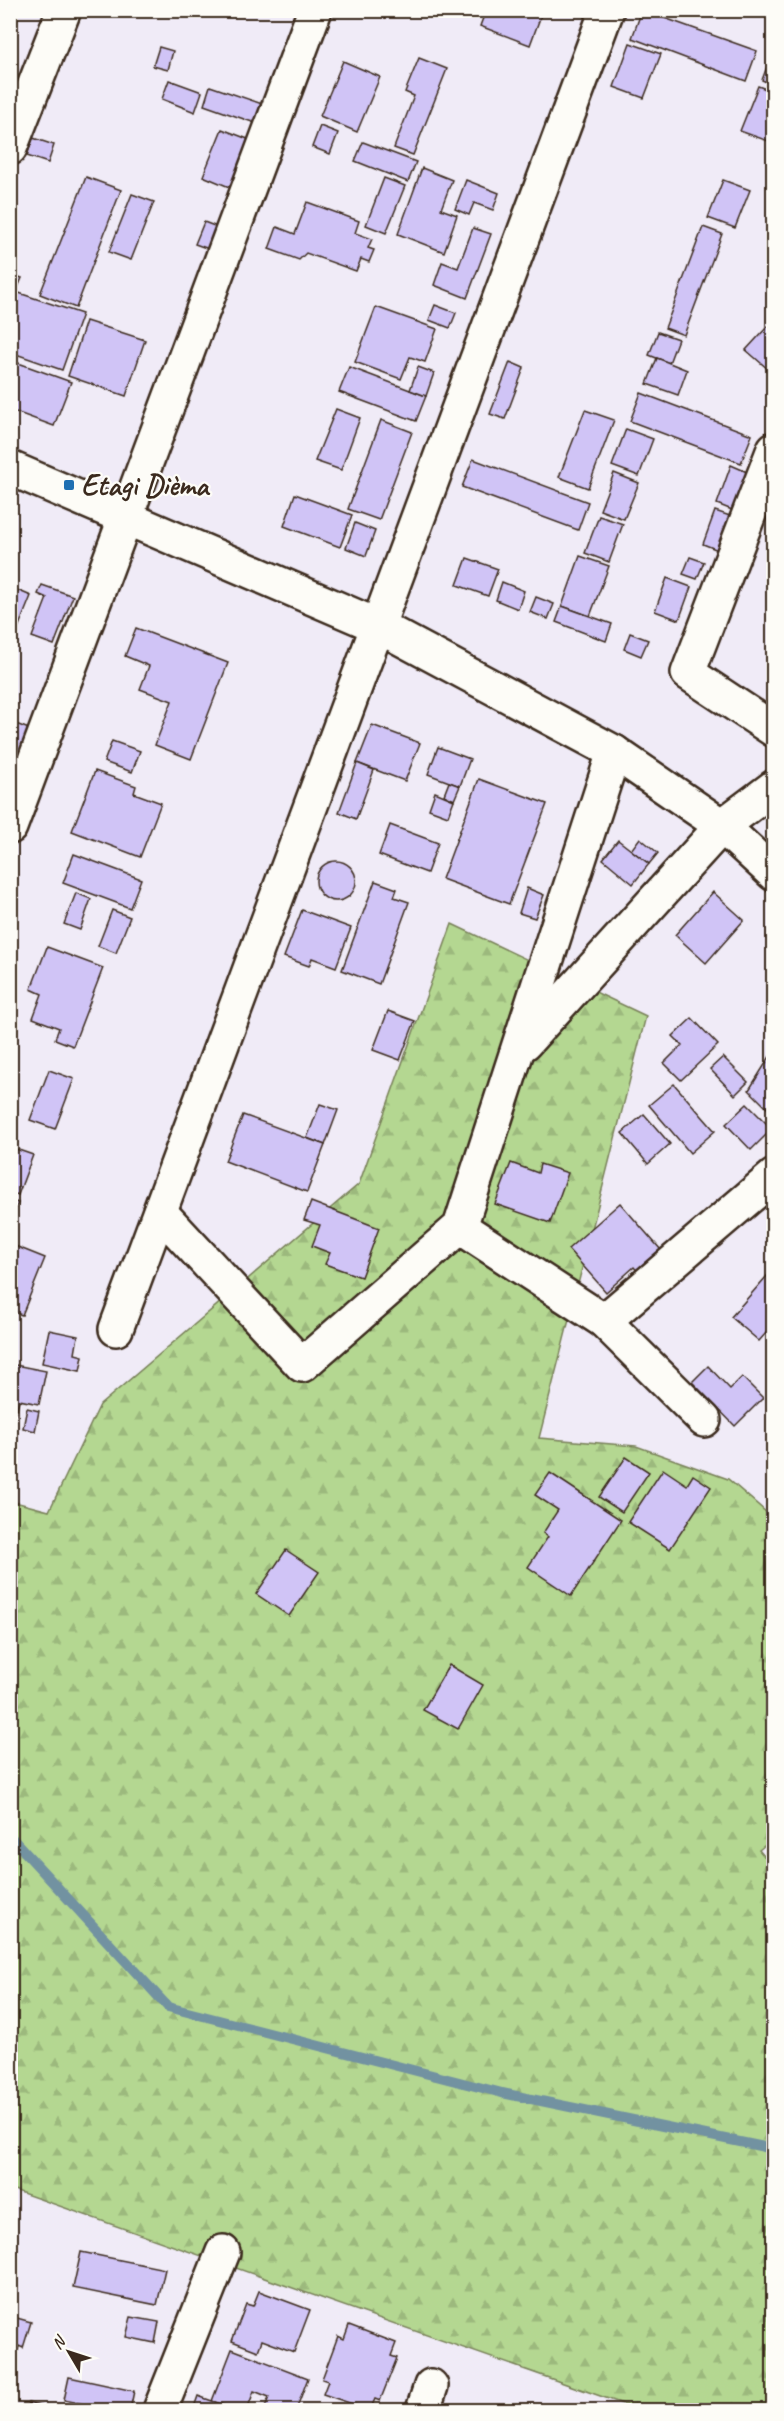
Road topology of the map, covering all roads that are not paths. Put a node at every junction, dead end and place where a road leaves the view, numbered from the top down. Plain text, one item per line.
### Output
1 (64, 10) edge
2 (315, 10) edge
3 (607, 10) edge
4 (10, 148) edge
5 (774, 449) edge
6 (10, 468) edge
7 (126, 518) junction
8 (378, 626) junction
9 (774, 730) edge
10 (614, 752) junction
11 (774, 787) edge
12 (722, 826) junction
13 (10, 827) edge
14 (774, 874) edge
15 (517, 1052) junction
16 (774, 1176) edge
17 (160, 1212) junction
18 (460, 1227) junction
19 (604, 1321) junction
20 (116, 1329) dead end
21 (704, 1420) dead end
22 (223, 2252) dead end
23 (160, 2410) edge

1 - 4 street
2 - 7 street
3 - 8 street
5 - 9 street
6 - 7 street
7 - 8 street
7 - 13 street
8 - 10 street
8 - 17 street
10 - 12 street
10 - 15 street
11 - 12 street
12 - 14 street
12 - 15 street
15 - 18 street
16 - 19 street
17 - 18 street
17 - 20 street
18 - 19 street
19 - 21 street
22 - 23 street

